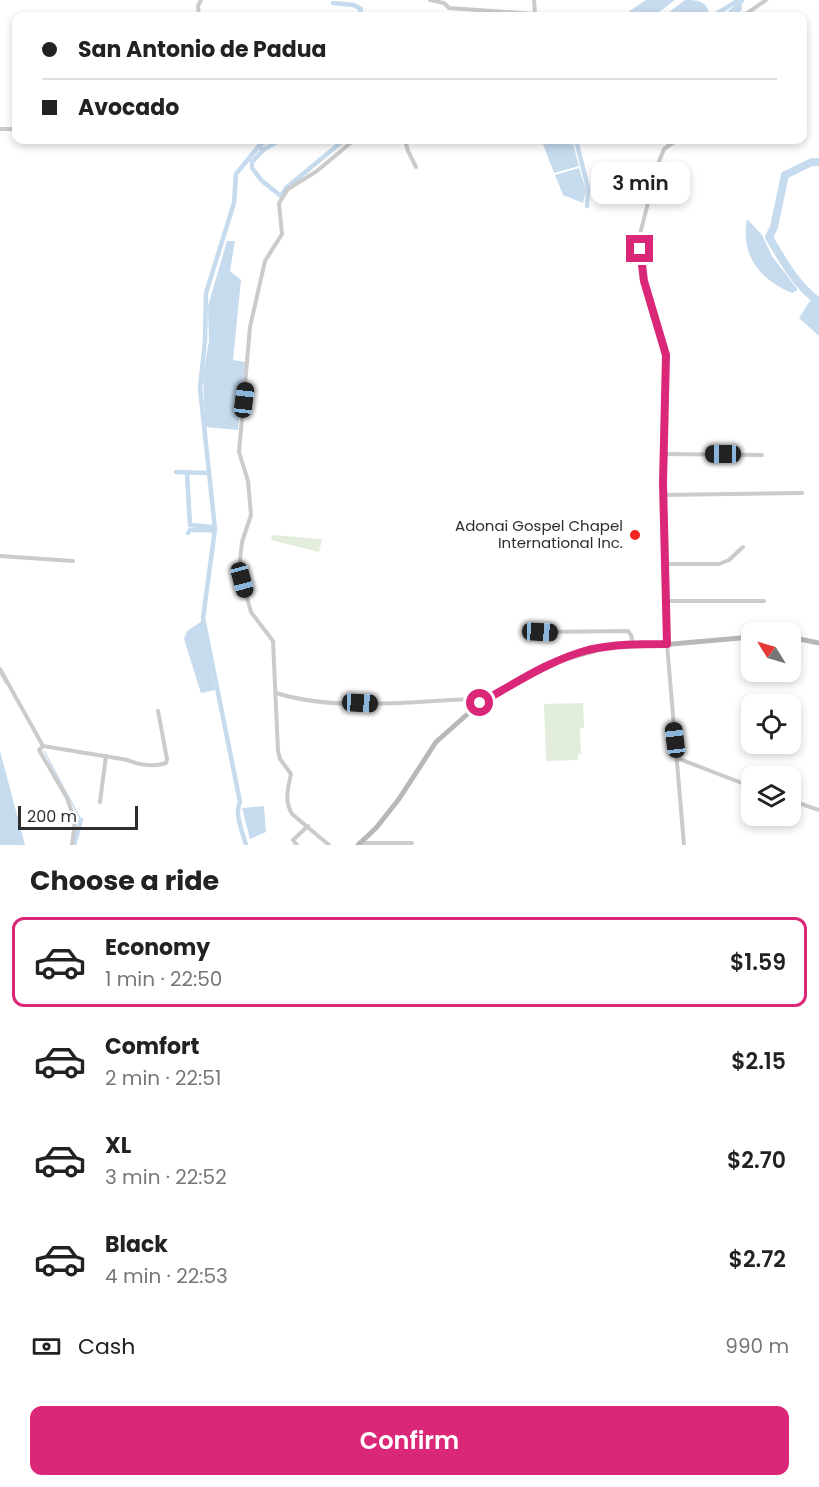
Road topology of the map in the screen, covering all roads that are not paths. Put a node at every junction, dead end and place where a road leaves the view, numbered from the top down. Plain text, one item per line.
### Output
1 (432, 0) edge
2 (766, 0) edge
3 (498, 12) edge
4 (749, 12) edge
5 (349, 144) edge
6 (406, 144) edge
7 (671, 144) edge
8 (416, 167) dead end
9 (663, 454) junction
10 (762, 455) dead end
11 (802, 494) dead end
12 (663, 495) junction
13 (743, 546) dead end
14 (0, 555) edge
15 (73, 561) dead end
16 (666, 564) junction
17 (666, 601) junction
18 (764, 601) dead end
19 (540, 632) dead end
20 (741, 638) edge
21 (801, 640) edge
22 (633, 644) junction
23 (667, 644) junction
24 (819, 644) edge
25 (0, 669) edge
26 (276, 693) junction
27 (480, 703) junction
28 (158, 711) dead end
29 (43, 746) junction
30 (106, 756) junction
31 (677, 758) junction
32 (741, 783) edge
33 (100, 802) dead end
34 (801, 804) edge
35 (819, 810) edge
36 (308, 826) junction
37 (412, 843) dead end
38 (358, 844) edge
39 (72, 845) edge
40 (297, 845) edge
41 (329, 845) edge
42 (684, 845) edge

1 - 3 street
2 - 4 street
5 - 26 street
6 - 8 street
7 - 9 street
9 - 10 street
9 - 12 street
11 - 12 street
12 - 16 street
13 - 16 street
14 - 15 street
16 - 17 street
17 - 18 street
17 - 23 street
19 - 22 street
20 - 23 street
21 - 24 street
22 - 23 street
22 - 27 street
23 - 31 street
25 - 29 street
26 - 27 street
26 - 36 street
27 - 38 street
28 - 30 street
29 - 30 street
29 - 39 street
30 - 33 street
31 - 32 street
31 - 42 street
34 - 35 street
36 - 40 street
36 - 41 street
37 - 38 street

